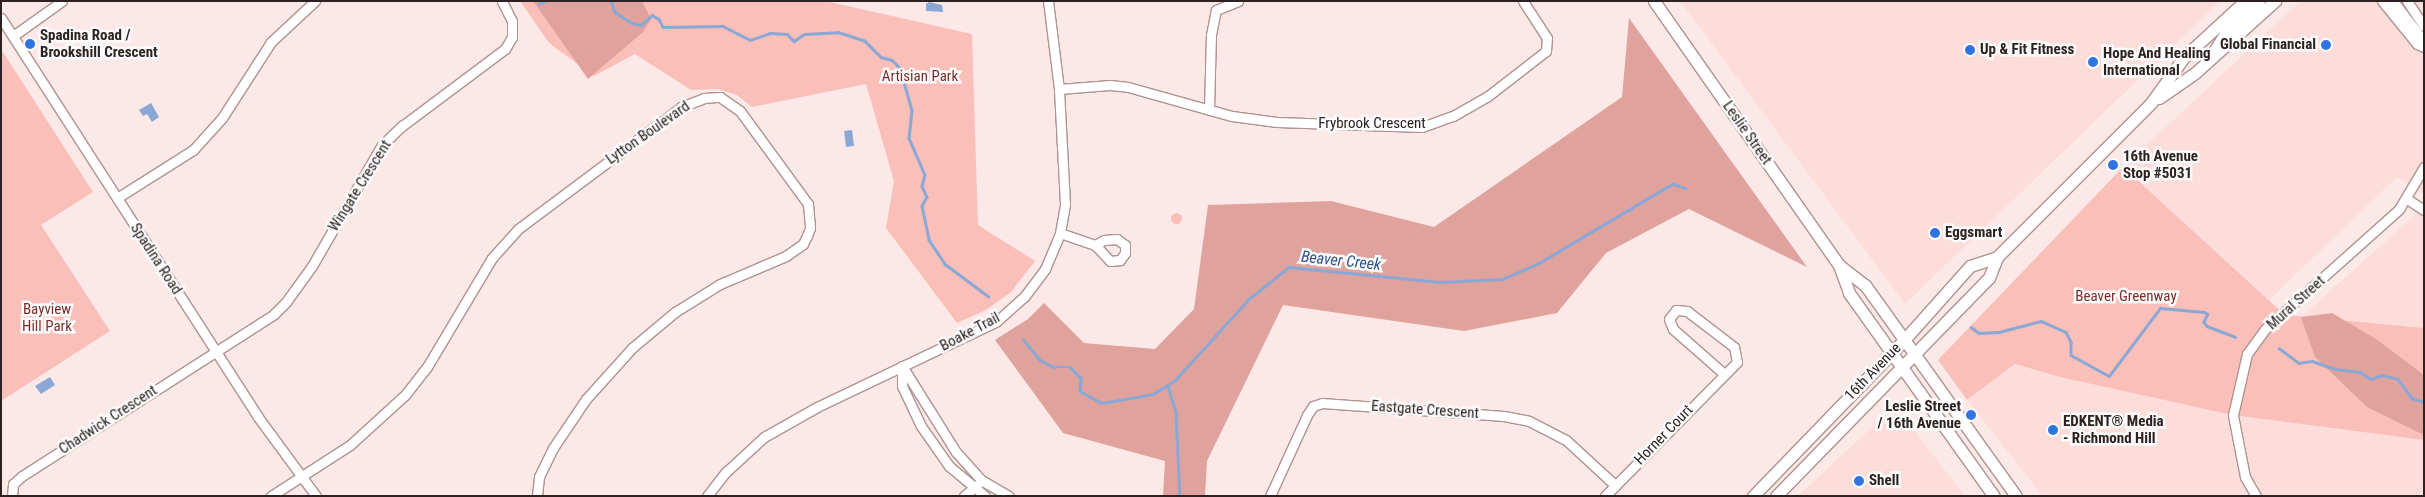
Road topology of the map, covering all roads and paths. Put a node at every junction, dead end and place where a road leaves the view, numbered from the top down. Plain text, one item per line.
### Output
1 (62, 1) edge
2 (315, 1) edge
3 (502, 1) edge
4 (1048, 1) edge
5 (1238, 1) edge
6 (1523, 1) edge
7 (1654, 1) edge
8 (2245, 1) edge
9 (2259, 1) edge
10 (2275, 1) edge
11 (2382, 1) edge
12 (2392, 1) edge
13 (2408, 1) edge
14 (1, 18) edge
15 (2424, 26) edge
16 (13, 36) junction
17 (2424, 43) edge
18 (2424, 47) edge
19 (2205, 65) junction
20 (1059, 89) junction
21 (2151, 103) junction
22 (1209, 110) junction
23 (2424, 167) edge
24 (117, 198) junction
25 (2407, 198) junction
26 (2424, 210) edge
27 (1060, 233) junction
28 (1095, 245) dead end
29 (1997, 257) junction
30 (1839, 265) junction
31 (1904, 340) junction
32 (215, 350) junction
33 (1892, 352) junction
34 (1915, 355) junction
35 (902, 366) junction
36 (1903, 368) junction
37 (1724, 374) junction
38 (301, 477) junction
39 (981, 480) junction
40 (1615, 485) junction
41 (974, 489) junction
42 (12, 496) edge
43 (271, 496) edge
44 (316, 496) edge
45 (537, 496) edge
46 (707, 496) edge
47 (964, 496) edge
48 (985, 496) edge
49 (1008, 496) edge
50 (1270, 496) edge
51 (1605, 496) edge
52 (1753, 496) edge
53 (1776, 496) edge
54 (1994, 496) edge
55 (2016, 496) edge
56 (2256, 496) edge

1 - 16 street
2 - 24 street
3 - 32 street, Wingate Crescent
4 - 20 street, Boake Trail
5 - 22 street
6 - 22 street, Frybrook Crescent
7 - 30 main road, Leslie Street
8 - 21 main road, 16th Avenue
9 - 19 main road
10 - 19 main road, 16th Avenue
11 - 18 street
12 - 17 main road
13 - 15 street
14 - 16 street, Spadina Road
16 - 24 street, Spadina Road
19 - 21 main road, 16th Avenue
20 - 22 street, Frybrook Crescent
20 - 27 street, Boake Trail
21 - 29 main road, 16th Avenue
23 - 25 street, Mural Street
24 - 32 street, Spadina Road
25 - 26 street
25 - 56 street, Mural Street
27 - 28 street
27 - 35 street, Boake Trail
29 - 31 main road, 16th Avenue
29 - 34 main road, 16th Avenue
30 - 31 main road, Leslie Street
30 - 33 main road, Leslie Street
31 - 33 main road, 16th Avenue
31 - 34 main road, Leslie Street
32 - 38 street, Spadina Road
32 - 42 street, Chadwick Crescent
33 - 36 main road, Leslie Street
33 - 52 main road, 16th Avenue
34 - 36 main road, 16th Avenue
34 - 55 main road, Leslie Street
35 - 39 street
35 - 41 street
35 - 46 street, Boake Trail
36 - 53 main road, 16th Avenue
36 - 54 main road, Leslie Street
37 - 37 street, Horner Court
37 - 40 street, Horner Court
38 - 43 street, Lytton Boulevard
38 - 44 street, Spadina Road
38 - 45 street, Lytton Boulevard
39 - 41 street
39 - 49 street
40 - 50 street, Eastgate Crescent
40 - 51 street, Horner Court
41 - 47 street
41 - 48 street

